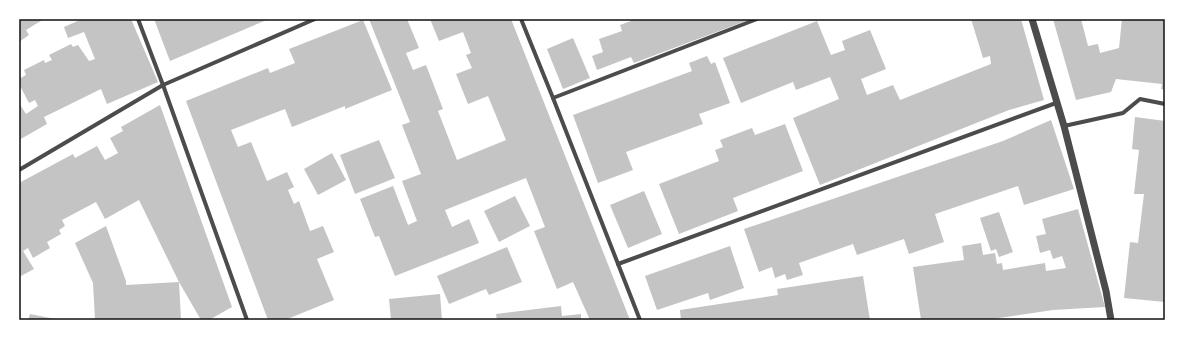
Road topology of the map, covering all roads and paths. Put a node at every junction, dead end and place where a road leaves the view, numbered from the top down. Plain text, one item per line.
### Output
1 (138, 19) edge
2 (315, 19) edge
3 (521, 19) edge
4 (757, 19) edge
5 (1032, 19) edge
6 (164, 85) junction
7 (553, 98) junction
8 (1056, 103) junction
9 (1165, 104) edge
10 (1064, 126) junction
11 (19, 170) edge
12 (618, 264) junction
13 (247, 320) edge
14 (640, 320) edge
15 (1111, 320) edge

1 - 6 street
2 - 6 street
3 - 7 street
4 - 7 street
5 - 8 street
6 - 11 street
6 - 13 street
7 - 12 street
8 - 10 street
8 - 12 street
9 - 10 street
10 - 15 street
12 - 14 street

